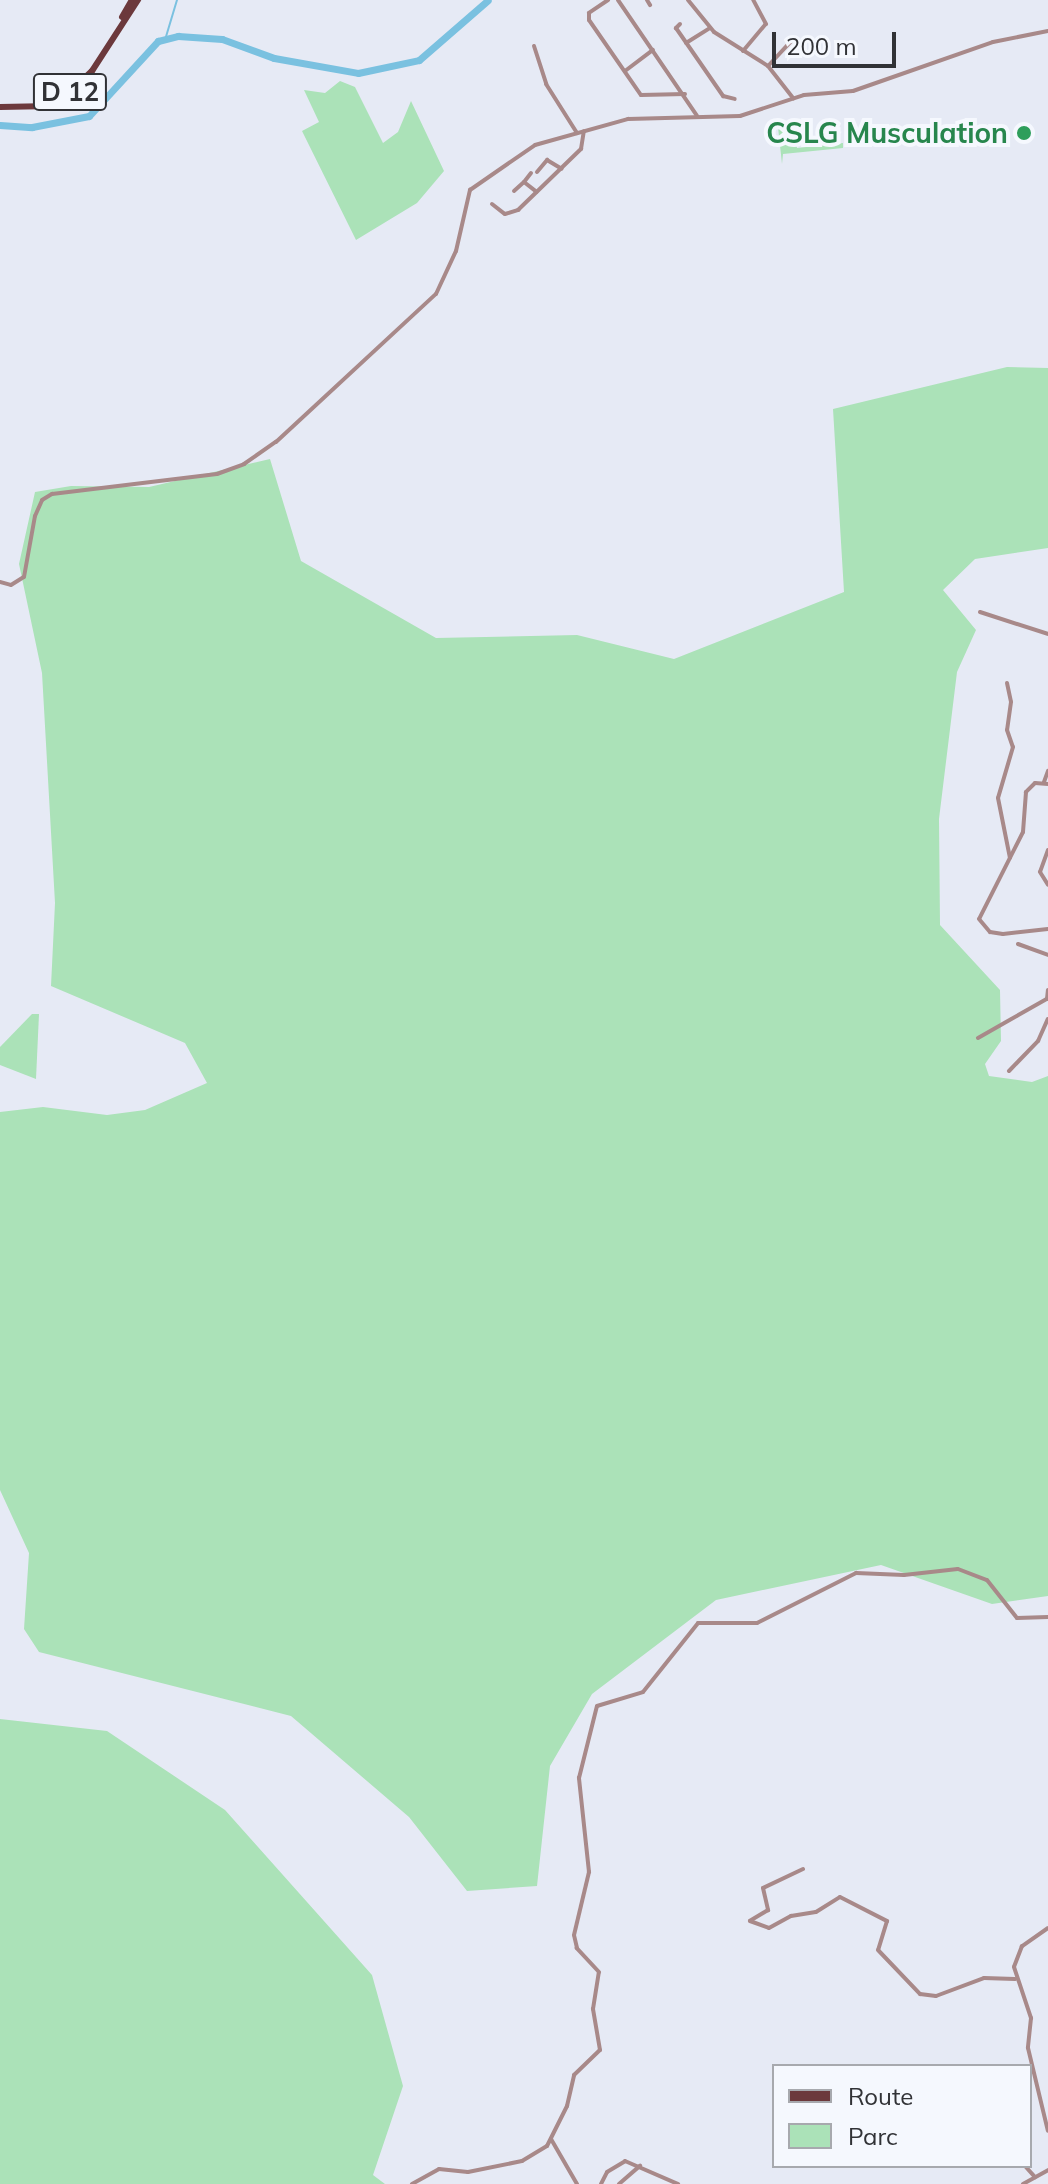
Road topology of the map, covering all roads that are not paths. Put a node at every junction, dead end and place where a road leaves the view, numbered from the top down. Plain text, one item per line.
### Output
1 (132, 0) edge
2 (138, 0) edge
3 (608, 0) edge
4 (618, 0) edge
5 (696, 0) edge
6 (753, 0) edge
7 (689, 2) edge
8 (680, 24) dead end
9 (710, 28) junction
10 (1048, 31) edge
11 (114, 35) junction
12 (791, 41) dead end
13 (686, 43) junction
14 (534, 46) dead end
15 (653, 50) junction
16 (743, 51) junction
17 (768, 66) junction
18 (625, 71) junction
19 (685, 94) junction
20 (793, 98) junction
21 (735, 99) dead end
22 (782, 102) junction
23 (0, 107) edge
24 (781, 110) dead end
25 (697, 116) junction
26 (584, 131) junction
27 (577, 133) junction
28 (562, 169) junction
29 (524, 182) junction
30 (514, 191) dead end
31 (537, 192) junction
32 (492, 204) dead end
33 (0, 582) edge
34 (980, 612) dead end
35 (1048, 634) edge
36 (1007, 683) dead end
37 (1048, 771) edge
38 (1046, 783) edge
39 (1048, 850) edge
40 (1010, 858) junction
41 (1048, 885) edge
42 (1048, 929) edge
43 (1018, 944) dead end
44 (1048, 955) edge
45 (1048, 990) edge
46 (1048, 999) edge
47 (1048, 1019) edge
48 (978, 1038) dead end
49 (1009, 1071) dead end
50 (1048, 1617) edge
51 (803, 1869) dead end
52 (1048, 1928) edge
53 (1015, 1979) junction
54 (1032, 2064) edge
55 (1032, 2065) edge
56 (1048, 2131) edge
57 (551, 2139) junction
58 (640, 2166) junction
59 (1027, 2168) edge
60 (1048, 2170) edge
61 (1035, 2177) junction
62 (412, 2184) edge
63 (577, 2184) edge
64 (601, 2184) edge
65 (619, 2184) edge
66 (678, 2184) edge
67 (1023, 2184) edge

1 - 11 main road, D 12
2 - 11 main road, D 12
3 - 18 street
4 - 15 street
5 - 7 street
6 - 16 street
7 - 9 street
8 - 13 street
9 - 13 street
9 - 16 street
10 - 20 street
11 - 23 main road, D 12
12 - 17 street
13 - 21 street
14 - 27 street
15 - 18 street
15 - 19 street
16 - 17 street
17 - 20 street
18 - 19 street
19 - 25 street
20 - 22 street
22 - 24 street
22 - 25 street
25 - 26 street
26 - 27 street
26 - 28 street
27 - 33 street
28 - 29 street
28 - 31 street
29 - 30 street
29 - 31 street
31 - 32 street
34 - 35 street
36 - 40 street
37 - 38 street
38 - 40 street
39 - 41 street
40 - 42 street
43 - 44 street
45 - 46 street
46 - 48 street
47 - 49 street
50 - 57 street
51 - 53 street
52 - 53 street
53 - 54 street
55 - 56 street
57 - 62 street
57 - 63 street
58 - 64 street
58 - 65 street
58 - 66 street
59 - 61 street
60 - 61 street
61 - 67 street

